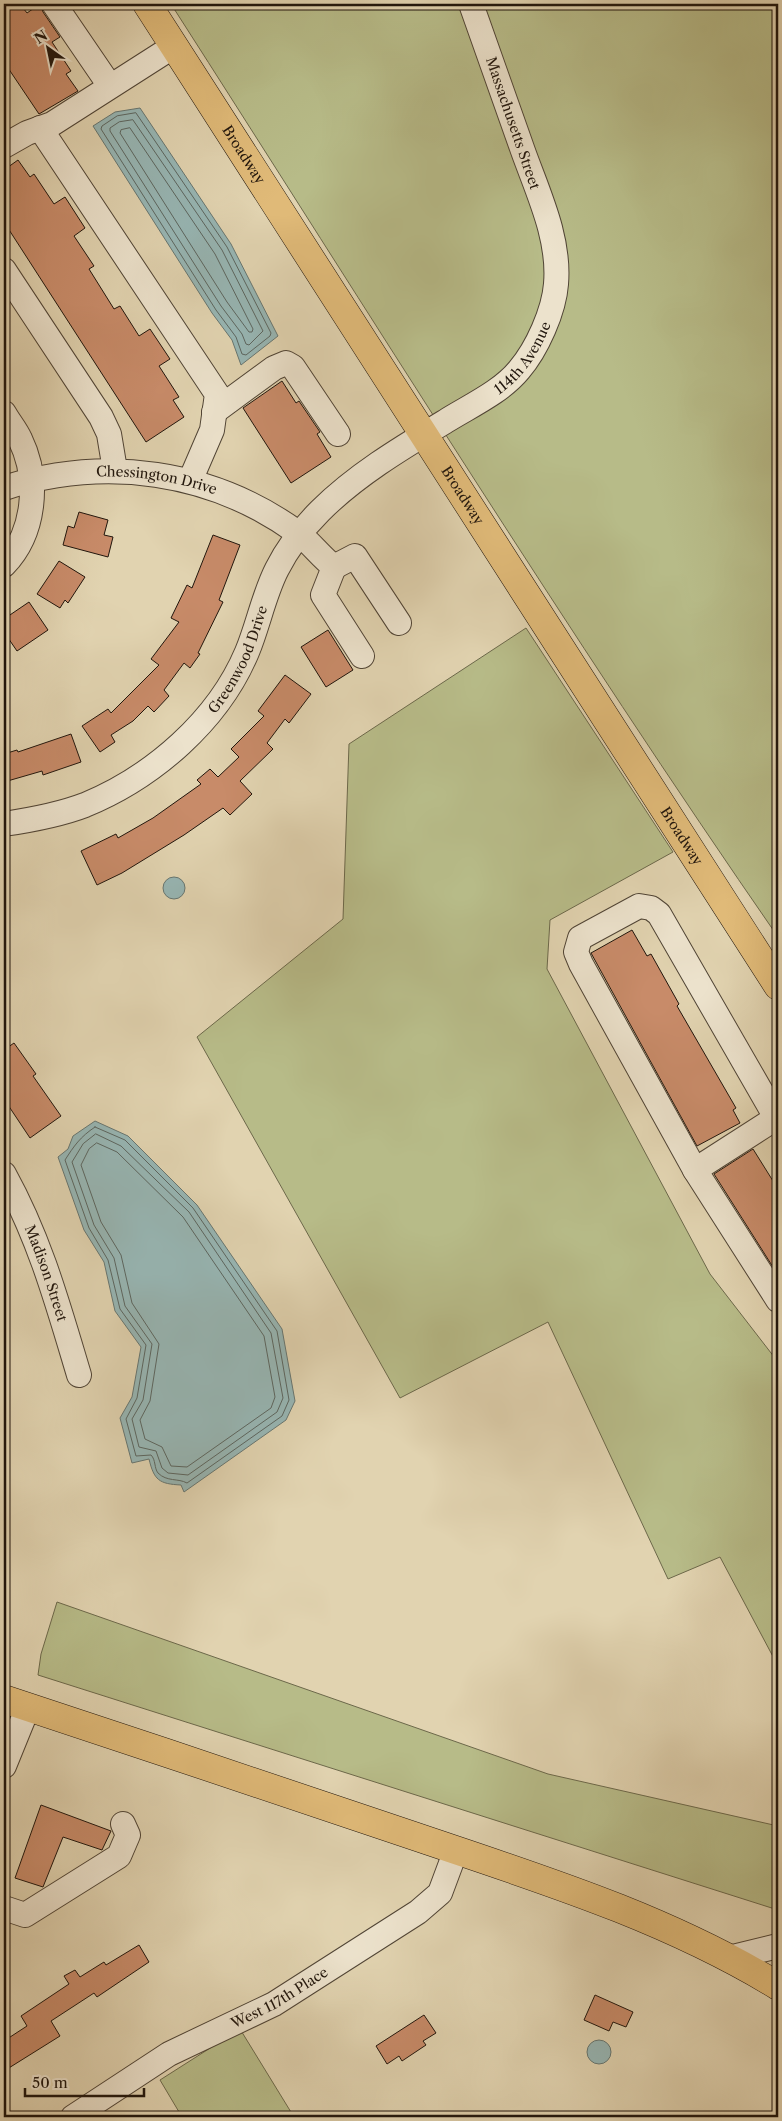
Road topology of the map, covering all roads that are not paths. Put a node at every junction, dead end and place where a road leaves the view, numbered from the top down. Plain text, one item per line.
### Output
1 (54, 4) edge
2 (147, 4) edge
3 (471, 4) edge
4 (174, 46) junction
5 (110, 86) junction
6 (40, 128) junction
7 (4, 146) edge
8 (554, 243) joint
9 (4, 270) edge
10 (214, 412) junction
11 (4, 413) edge
12 (338, 434) dead end
13 (425, 434) junction
14 (115, 470) junction
15 (31, 480) junction
16 (190, 481) junction
17 (4, 488) edge
18 (299, 534) junction
19 (4, 565) edge
20 (334, 567) junction
21 (399, 623) dead end
22 (362, 656) dead end
23 (4, 824) edge
24 (778, 986) edge
25 (777, 1120) edge
26 (695, 1170) junction
27 (4, 1174) edge
28 (778, 1300) edge
29 (79, 1375) dead end
30 (11, 1705) edge
31 (4, 1766) edge
32 (123, 1824) dead end
33 (456, 1850) junction
34 (4, 1908) edge
35 (778, 1946) edge
36 (729, 1958) junction
37 (778, 1986) edge
38 (73, 2117) edge

1 - 5 street
2 - 4 main road, Broadway
3 - 8 street, Massachusetts Street
4 - 5 street
4 - 13 main road, Broadway
5 - 6 street
6 - 7 street
6 - 10 street
8 - 13 street, 114th Avenue
9 - 14 street
10 - 12 street
10 - 16 street
11 - 15 street
13 - 18 street, Greenwood Drive
13 - 24 main road, Broadway
14 - 15 street, Chessington Drive
14 - 16 street, Chessington Drive
15 - 17 street, Chessington Drive
15 - 19 street
16 - 18 street, Chessington Drive
18 - 20 street, Chessington Drive
18 - 23 street, Greenwood Drive
20 - 21 street
20 - 22 street
25 - 26 street
25 - 26 street
26 - 28 street
27 - 29 street, Madison Street
30 - 31 street
30 - 33 main road
32 - 34 street
33 - 36 main road
33 - 38 street, West 117th Place
35 - 36 street
36 - 37 main road

